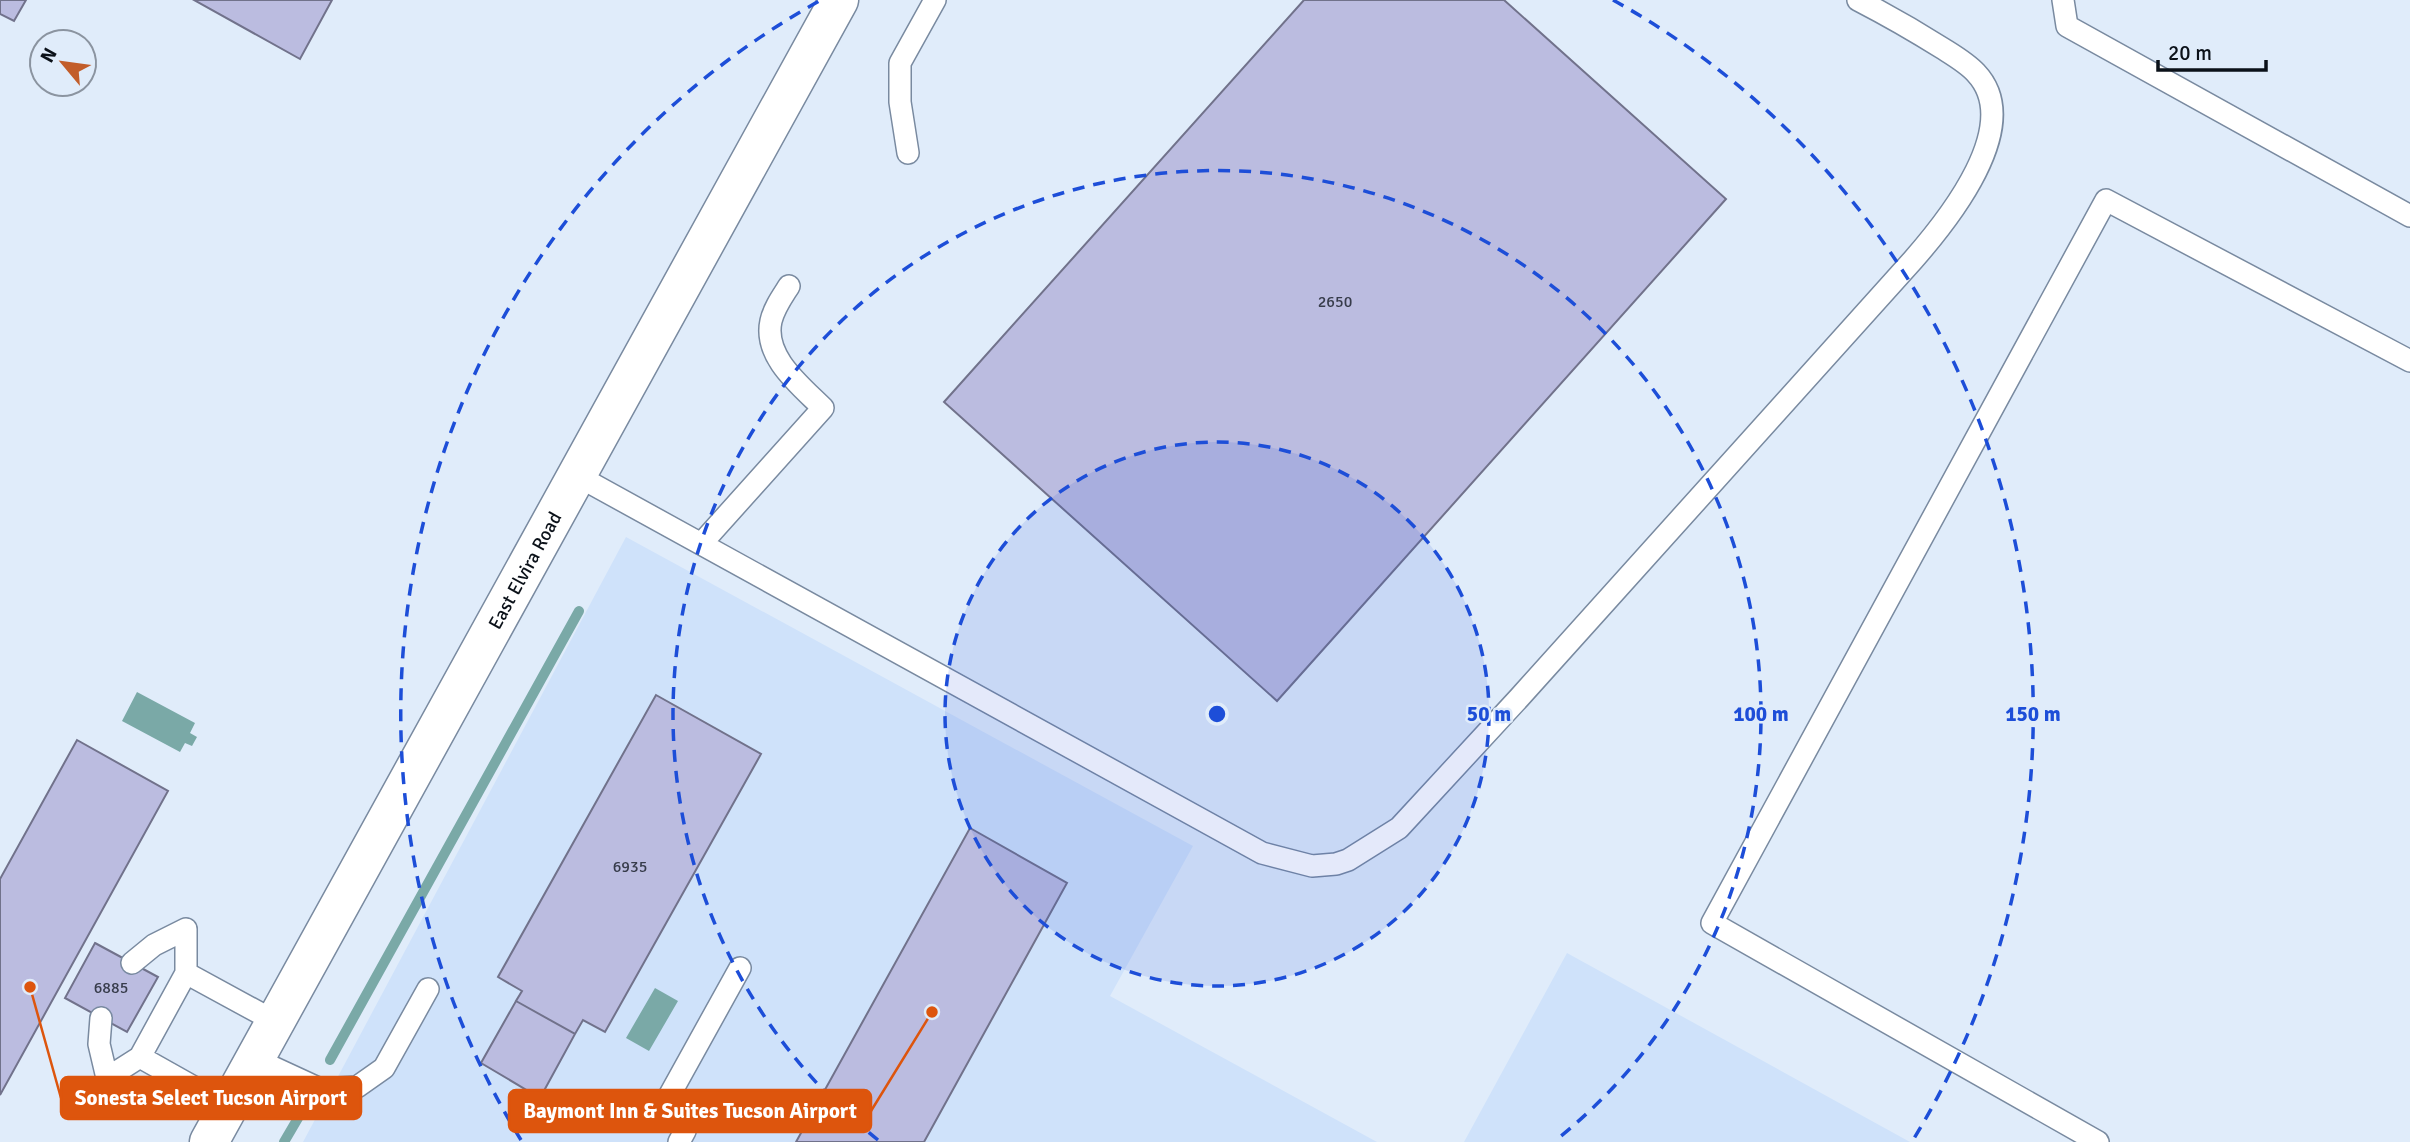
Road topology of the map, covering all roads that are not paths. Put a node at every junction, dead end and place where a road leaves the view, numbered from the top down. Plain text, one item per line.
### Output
1 (839, 0) edge
2 (935, 0) edge
3 (1858, 0) edge
4 (2063, 0) edge
5 (908, 153) dead end
6 (2410, 216) edge
7 (789, 286) dead end
8 (2410, 362) edge
9 (576, 475) junction
10 (701, 544) junction
11 (132, 963) dead end
12 (740, 968) dead end
13 (186, 973) junction
14 (428, 989) dead end
15 (101, 1018) dead end
16 (276, 1022) junction
17 (140, 1056) junction
18 (255, 1059) junction
19 (229, 1107) junction
20 (658, 1116) dead end
21 (209, 1142) edge
22 (2098, 1142) edge

1 - 9 street, East Elvira Road
2 - 5 lane
3 - 10 lane
4 - 6 lane
7 - 10 lane
8 - 22 lane
9 - 10 lane
9 - 16 street, East Elvira Road
11 - 13 lane
12 - 20 lane
13 - 16 lane
13 - 17 lane
14 - 18 lane
15 - 17 lane
16 - 18 street, East Elvira Road
17 - 19 lane
18 - 19 street, East Elvira Road
19 - 21 street, East Elvira Road

